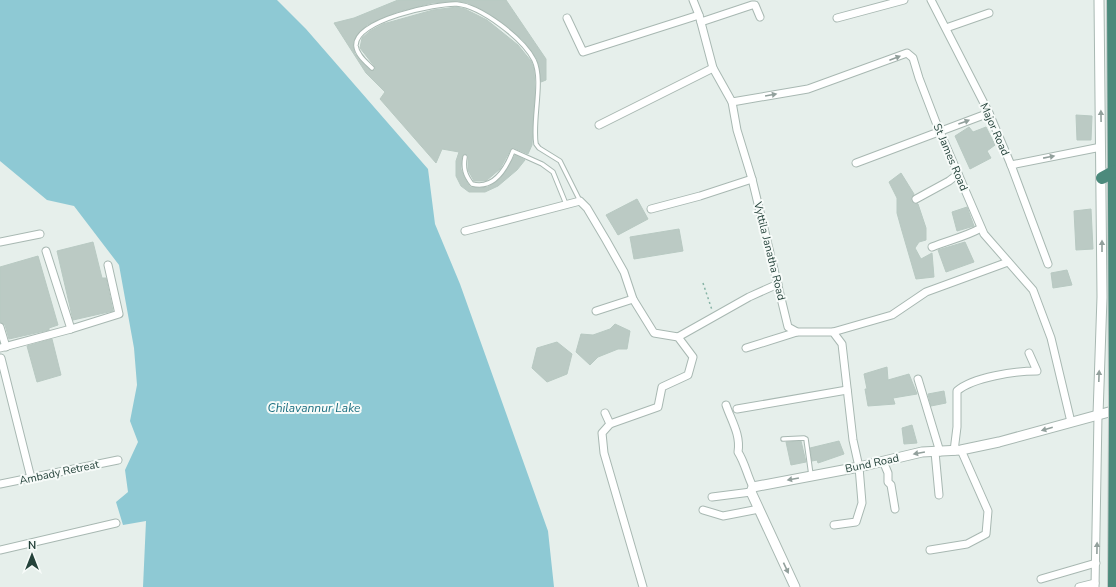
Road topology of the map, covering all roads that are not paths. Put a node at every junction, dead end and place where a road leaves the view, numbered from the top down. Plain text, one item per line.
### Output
1 (693, 0) edge
2 (904, 0) edge
3 (931, 0) edge
4 (1099, 0) edge
5 (1113, 0) edge
6 (989, 13) dead end
7 (760, 17) dead end
8 (567, 18) dead end
9 (837, 18) dead end
10 (700, 19) junction
11 (946, 28) junction
12 (1115, 54) edge
13 (372, 68) dead end
14 (713, 68) junction
15 (1115, 90) edge
16 (732, 102) junction
17 (989, 114) junction
18 (599, 125) dead end
19 (939, 131) junction
20 (1101, 147) junction
21 (465, 156) dead end
22 (856, 163) dead end
23 (1011, 165) junction
24 (1115, 171) junction
25 (958, 174) junction
26 (1102, 178) junction
27 (752, 179) junction
28 (916, 199) dead end
29 (580, 201) junction
30 (566, 204) junction
31 (651, 209) dead end
32 (981, 228) junction
33 (465, 231) dead end
34 (40, 234) dead end
35 (0, 242) edge
36 (932, 247) dead end
37 (46, 251) dead end
38 (1008, 262) junction
39 (1048, 264) dead end
40 (108, 265) dead end
41 (778, 284) junction
42 (633, 299) junction
43 (596, 311) dead end
44 (0, 327) edge
45 (71, 329) junction
46 (797, 332) junction
47 (833, 332) junction
48 (678, 337) junction
49 (3, 348) edge
50 (746, 348) dead end
51 (1030, 353) dead end
52 (1, 358) dead end
53 (2, 374) edge
54 (918, 379) dead end
55 (847, 390) junction
56 (1115, 395) edge
57 (726, 405) dead end
58 (737, 409) dead end
59 (605, 413) dead end
60 (1116, 413) edge
61 (1098, 415) junction
62 (1071, 422) junction
63 (610, 424) junction
64 (783, 439) dead end
65 (958, 450) junction
66 (937, 452) junction
67 (118, 460) dead end
68 (884, 461) junction
69 (859, 467) junction
70 (811, 476) junction
71 (31, 478) junction
72 (0, 484) edge
73 (752, 489) junction
74 (939, 495) dead end
75 (712, 496) dead end
76 (895, 508) dead end
77 (759, 509) junction
78 (703, 510) dead end
79 (116, 523) dead end
80 (834, 526) dead end
81 (0, 550) edge
82 (930, 550) dead end
83 (1096, 563) junction
84 (1041, 579) dead end
85 (1095, 585) edge
86 (643, 587) edge
87 (795, 587) edge
88 (1079, 587) edge
89 (1114, 587) edge

1 - 10 street, Vyttila Janatha Road
2 - 9 street
3 - 11 street, Major Road
20 -> 4 street
5 - 12 highway
6 - 11 street
7 - 10 street
8 - 10 street
10 - 14 street, Vyttila Janatha Road
11 - 17 street, Major Road
12 - 15 highway
13 - 29 lane
14 - 16 street, Vyttila Janatha Road
14 - 18 street
15 - 24 highway
16 -> 19 street, St James Road
16 - 27 street, Vyttila Janatha Road
19 -> 17 street
17 - 23 street, Major Road
19 - 22 street
19 - 25 street, St James Road
23 -> 20 street
20 - 26 street
21 - 30 lane
23 - 39 street, Major Road
24 - 26 highway
24 - 56 highway
25 - 28 street
25 - 32 street, St James Road
61 -> 26 street
27 - 31 street
27 - 41 street, Vyttila Janatha Road
29 - 30 street
29 - 42 street
30 - 33 street
32 - 36 street
32 - 38 street, St James Road
34 - 35 street
37 - 45 street
38 - 47 street
38 - 62 street, St James Road
40 - 45 street
41 - 46 street, Vyttila Janatha Road
41 - 48 street
42 - 43 street
42 - 48 street
44 - 49 street
45 - 49 street
46 - 47 street
46 - 50 street
47 - 55 street
48 - 63 street
51 - 65 street
52 - 53 street
53 - 71 street
54 - 66 street
55 - 58 street
55 - 69 street
56 - 60 highway, bridge
57 - 73 street
59 - 63 street
60 - 61 street, Bund Road
60 - 89 highway
61 - 62 street, Bund Road
83 -> 61 street
62 -> 65 street, Bund Road
63 - 86 street
64 - 70 lane
65 - 66 street, Bund Road
65 - 82 street
66 -> 68 street, Bund Road
66 - 74 street
67 - 71 street, Ambady Retreat
68 - 69 street, Bund Road
68 - 76 street
69 - 70 street, Bund Road
69 - 80 street
70 -> 73 street, Bund Road
71 - 72 street, Ambady Retreat
73 - 75 street
73 - 77 street
77 - 78 street
77 -> 87 street
79 - 81 street
83 - 84 street
83 - 85 street
85 - 88 street

